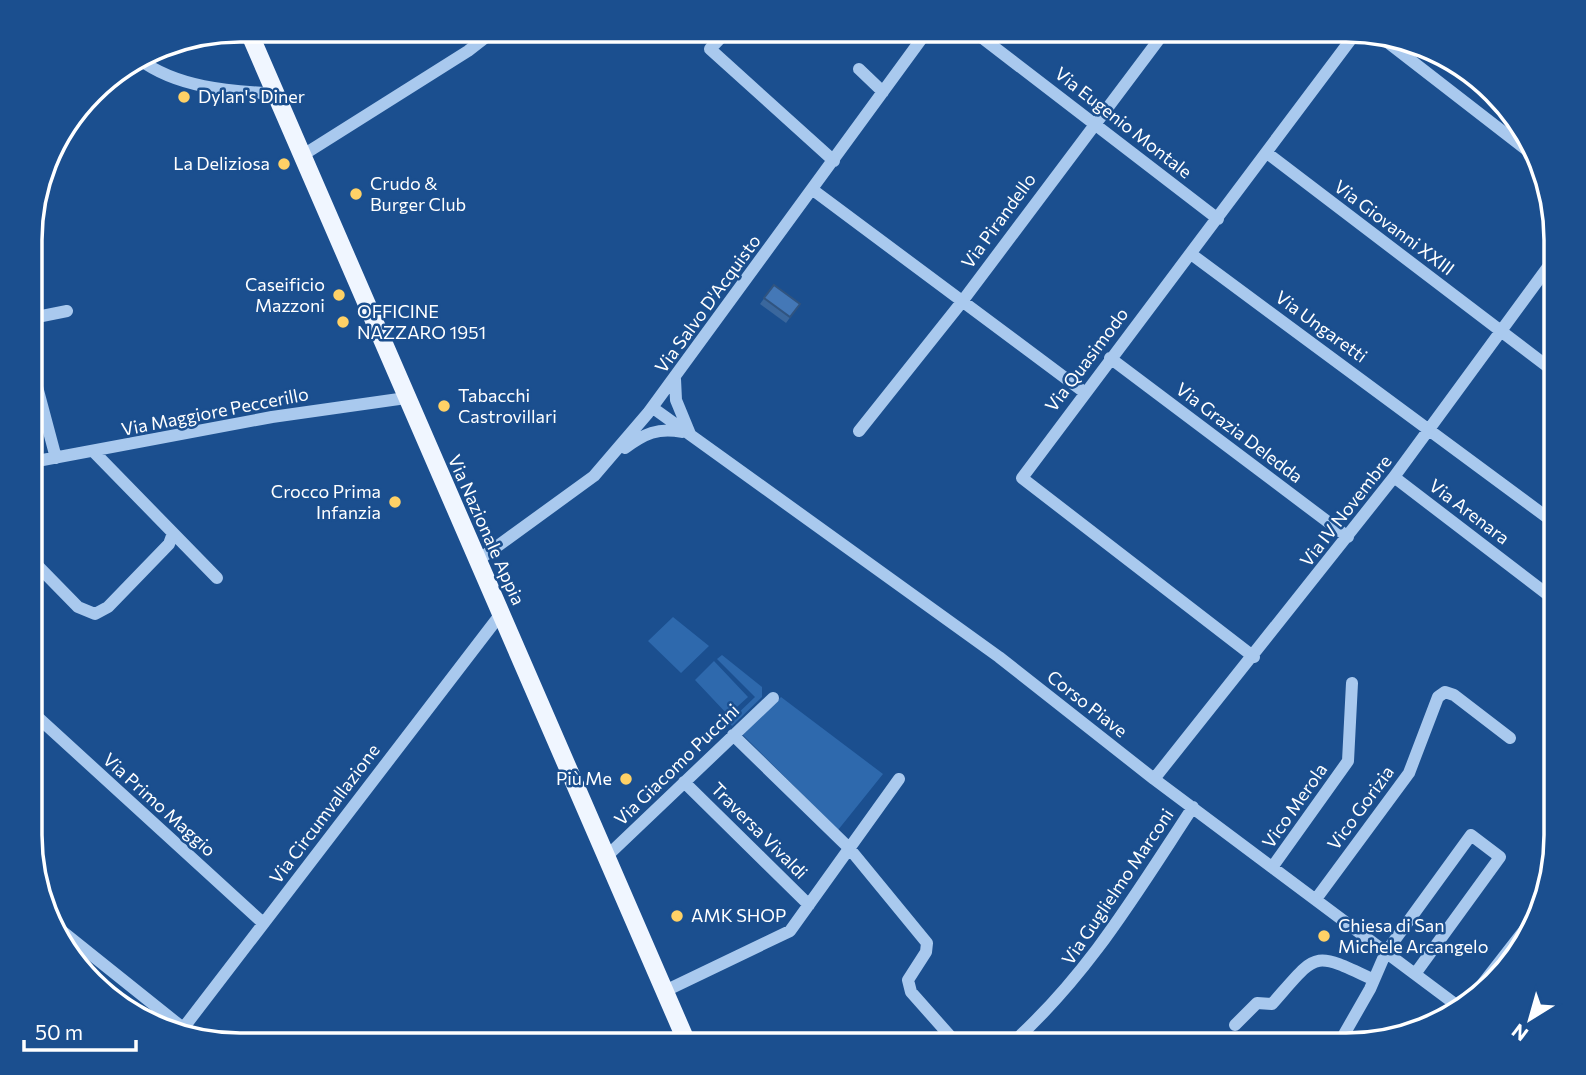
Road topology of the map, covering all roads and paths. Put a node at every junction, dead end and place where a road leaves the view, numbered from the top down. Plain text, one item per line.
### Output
1 (253, 42) edge
2 (480, 42) edge
3 (717, 42) edge
4 (919, 42) edge
5 (988, 42) edge
6 (1157, 42) edge
7 (1349, 42) edge
8 (1397, 50) edge
9 (148, 65) edge
10 (859, 69) dead end
11 (883, 92) junction
12 (276, 94) junction
13 (1094, 123) junction
14 (1519, 144) edge
15 (1267, 153) junction
16 (303, 155) junction
17 (834, 161) junction
18 (813, 190) junction
19 (1218, 219) junction
20 (1191, 254) junction
21 (1544, 273) edge
22 (961, 303) junction
23 (67, 311) dead end
24 (42, 316) edge
25 (1501, 332) junction
26 (1110, 358) junction
27 (1544, 364) edge
28 (675, 379) junction
29 (1084, 392) junction
30 (405, 398) junction
31 (42, 406) edge
32 (653, 408) junction
33 (1430, 428) junction
34 (859, 431) dead end
35 (690, 434) junction
36 (94, 452) junction
37 (56, 458) junction
38 (42, 460) edge
39 (607, 461) junction
40 (1394, 477) junction
41 (1544, 515) edge
42 (173, 533) junction
43 (1348, 537) junction
44 (477, 561) junction
45 (42, 570) edge
46 (217, 578) dead end
47 (1544, 592) edge
48 (500, 615) junction
49 (1254, 657) junction
50 (1352, 682) dead end
51 (773, 698) dead end
52 (42, 721) edge
53 (733, 735) junction
54 (1510, 738) dead end
55 (899, 779) dead end
56 (1154, 779) junction
57 (684, 782) junction
58 (1193, 807) junction
59 (849, 848) junction
60 (606, 857) junction
61 (1273, 866) junction
62 (1316, 899) junction
63 (809, 905) junction
64 (263, 923) junction
65 (73, 942) edge
66 (1386, 952) junction
67 (1415, 974) junction
68 (1374, 980) junction
69 (664, 991) junction
70 (1452, 1002) edge
71 (163, 1017) edge
72 (185, 1024) edge
73 (1236, 1025) dead end
74 (683, 1033) edge
75 (947, 1033) edge
76 (1024, 1033) edge
77 (1345, 1033) edge

1 - 12 main road, Via Nazionale Appia
2 - 16 street
3 - 17 street
4 - 11 street, Via Salvo D'Acquisto
5 - 13 street, Via Eugenio Montale
6 - 13 street, Via Pirandello
7 - 15 street, Via Quasimodo
8 - 14 street
9 - 12 street
10 - 11 street
11 - 17 street, Via Salvo D'Acquisto
12 - 16 main road, Via Nazionale Appia
13 - 19 street, Via Eugenio Montale
13 - 22 street, Via Pirandello
15 - 19 street, Via Quasimodo
15 - 25 street, Via Giovanni XXIII
16 - 30 main road, Via Nazionale Appia
17 - 18 street, Via Salvo D'Acquisto
18 - 22 street
18 - 28 street, Via Salvo D'Acquisto
19 - 20 street, Via Quasimodo
20 - 26 street, Via Quasimodo
20 - 33 street, Via Ungaretti
21 - 25 street, Via IV Novembre
22 - 29 street
22 - 34 street, Via Pirandello
23 - 24 street
25 - 27 street, Via Giovanni XXIII
25 - 33 street, Via IV Novembre
26 - 29 street, Via Quasimodo
26 - 43 street, Via Grazia Deledda
28 - 32 street, Via Salvo D'Acquisto
28 - 35 street
29 - 49 street, Via Quasimodo
30 - 36 street, Via Maggiore Peccerillo
30 - 44 main road, Via Nazionale Appia
31 - 37 street
32 - 35 street, Corso Piave
32 - 39 street, Via Salvo D'Acquisto
33 - 40 street, Via IV Novembre
33 - 41 street, Via Ungaretti
35 - 39 street
35 - 56 street, Corso Piave
36 - 37 street, Via Maggiore Peccerillo
36 - 42 street
37 - 38 street, Via Maggiore Peccerillo
39 - 44 street, Via Salvo D'Acquisto
40 - 43 street, Via IV Novembre
40 - 47 street, Via Arenara
42 - 45 street
42 - 46 street
43 - 49 street, Via IV Novembre
44 - 48 main road, Via Nazionale Appia
48 - 60 main road, Via Nazionale Appia
48 - 64 street, Via Circumvallazione
49 - 56 street, Via IV Novembre
50 - 61 street, Vico Merola
51 - 53 street, Via Giacomo Puccini
52 - 64 street, Via Primo Maggio
53 - 57 street, Via Giacomo Puccini
53 - 59 street
54 - 62 street, Vico Gorizia
55 - 59 street
56 - 58 street, Corso Piave
57 - 60 street, Via Giacomo Puccini
57 - 63 street, Traversa Vivaldi
58 - 61 street, Corso Piave
58 - 76 street, Via Guglielmo Marconi
59 - 63 street
59 - 75 street
60 - 69 main road, Via Nazionale Appia
61 - 62 street, Corso Piave
62 - 66 street, Corso Piave
63 - 69 street
64 - 72 street, Via Circumvallazione
65 - 71 street
66 - 67 street, Corso Piave
66 - 67 street
66 - 68 street
67 - 70 street, Corso Piave
68 - 73 street
68 - 77 street
69 - 74 main road, Via Nazionale Appia

